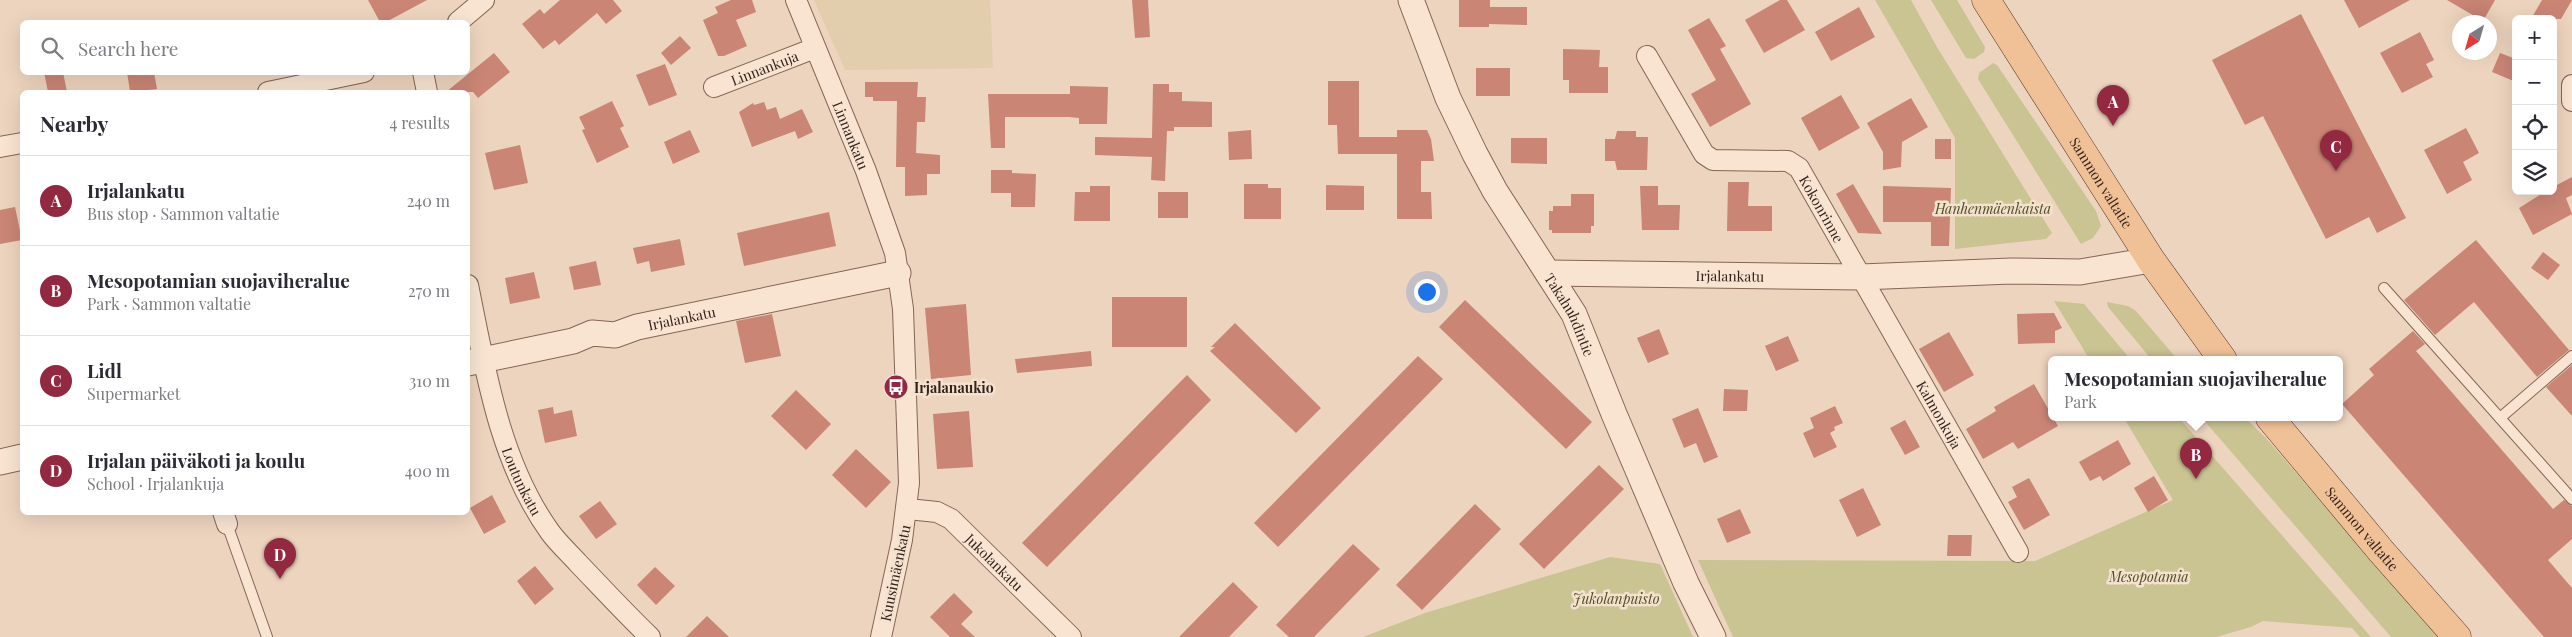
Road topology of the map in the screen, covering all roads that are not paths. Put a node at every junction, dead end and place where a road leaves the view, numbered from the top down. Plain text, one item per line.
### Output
1 (484, 0) edge
2 (796, 0) edge
3 (1411, 0) edge
4 (1986, 0) edge
5 (460, 20) edge
6 (815, 48) junction
7 (1647, 56) dead end
8 (350, 75) edge
9 (423, 75) edge
10 (2572, 85) edge
11 (714, 87) dead end
12 (278, 90) edge
13 (426, 90) edge
14 (2572, 102) edge
15 (20, 143) edge
16 (0, 147) edge
17 (2151, 260) junction
18 (898, 273) junction
19 (1548, 273) junction
20 (1861, 277) junction
21 (2384, 288) dead end
22 (470, 304) edge
23 (2220, 356) edge
24 (2572, 356) edge
25 (476, 362) edge
26 (2500, 418) junction
27 (2273, 421) edge
28 (20, 457) edge
29 (0, 462) edge
30 (2572, 499) edge
31 (908, 509) junction
32 (225, 518) edge
33 (2018, 552) dead end
34 (267, 637) edge
35 (650, 637) edge
36 (881, 637) edge
37 (1072, 637) edge
38 (1713, 637) edge
39 (2457, 637) edge

1 - 5 street
2 - 6 street, Linnankatu
3 - 19 street, Takahuhdintie
4 - 17 main road, Sammon valtatie
6 - 11 street, Linnankuja
6 - 18 street, Linnankatu
7 - 20 street, Kokonrinne
8 - 12 street
9 - 13 street
10 - 14 street
15 - 16 street
17 - 20 street, Irjalankatu
17 - 23 main road, Sammon valtatie
18 - 25 street, Irjalankatu
18 - 31 street
19 - 20 street, Irjalankatu
19 - 38 street, Takahuhdintie
20 - 33 street, Kalmonkuja
21 - 26 lane
22 - 25 street, Loutunkatu
24 - 26 lane
25 - 35 street, Loutunkatu
26 - 30 lane
27 - 39 main road, Sammon valtatie
28 - 29 street
31 - 36 street, Kuusimäenkatu
31 - 37 street, Jukolankatu
32 - 34 lane

